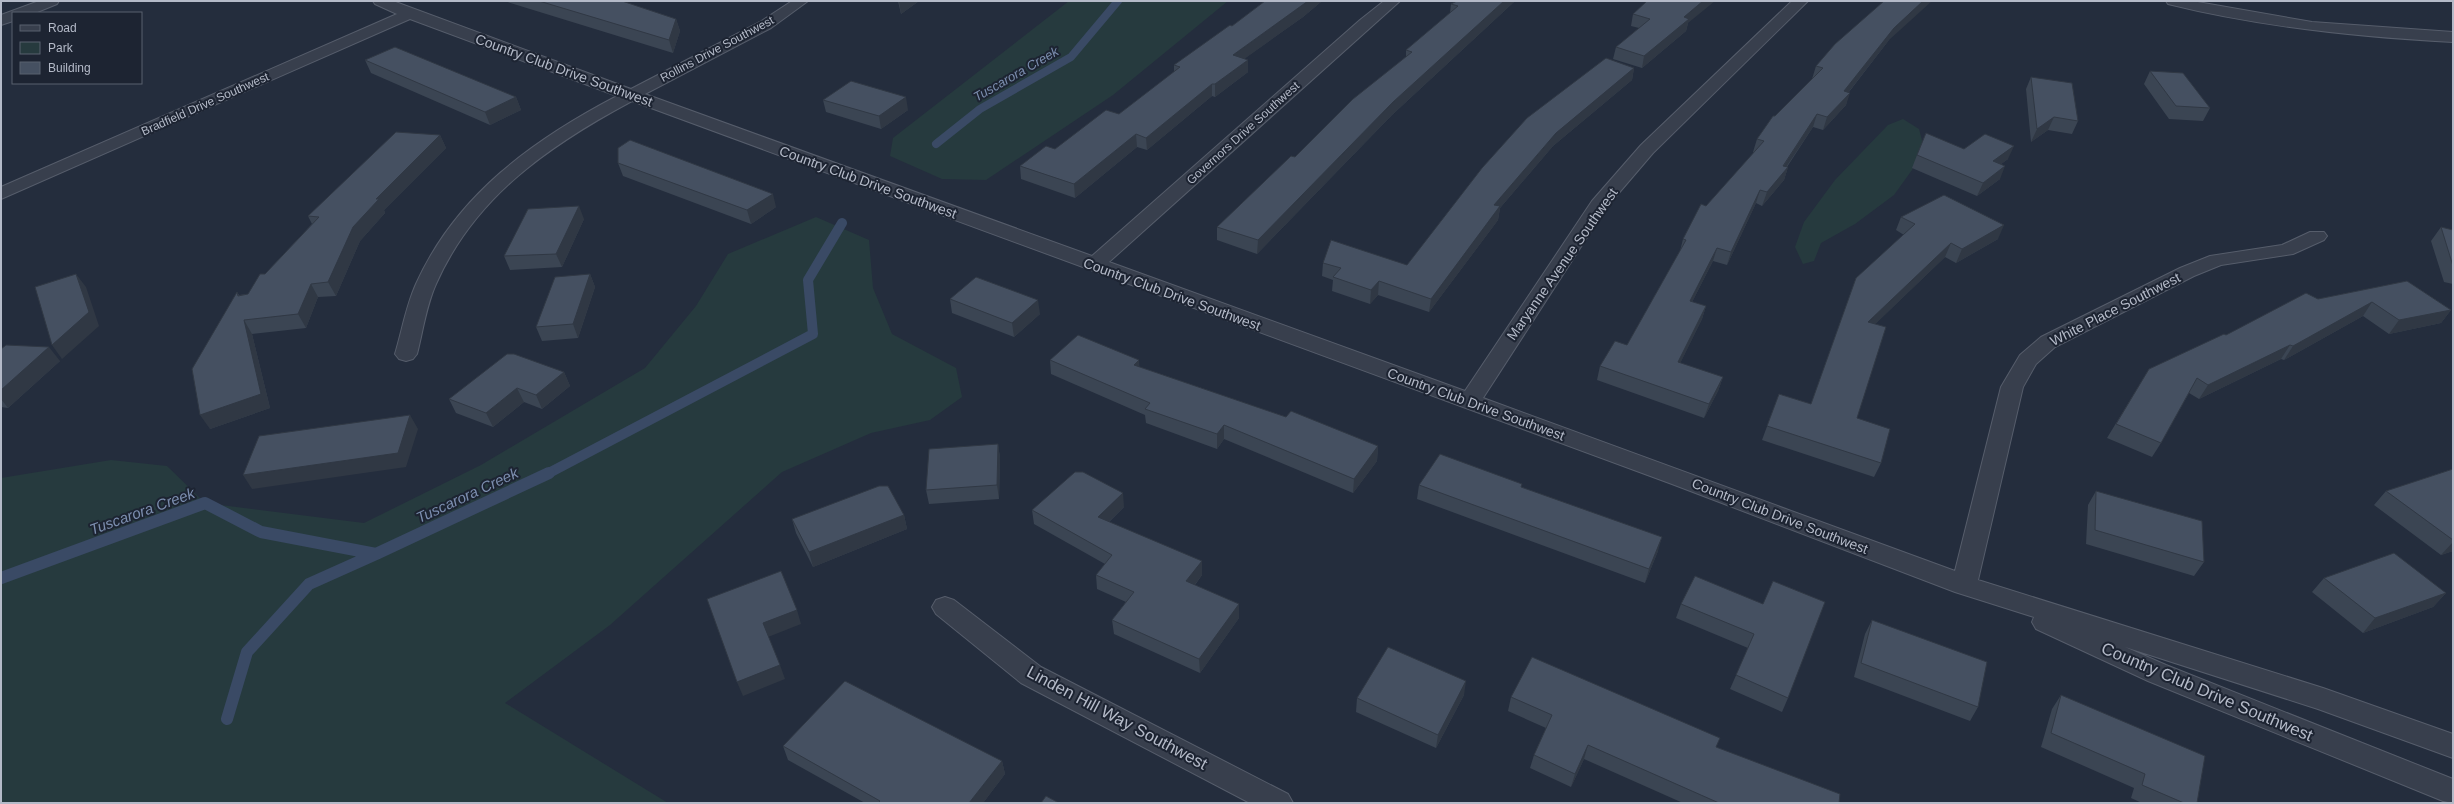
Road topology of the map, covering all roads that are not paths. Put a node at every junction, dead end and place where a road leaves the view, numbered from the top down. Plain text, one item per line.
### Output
1 (52, 1) edge
2 (380, 1) edge
3 (801, 1) edge
4 (1393, 1) edge
5 (1801, 1) edge
6 (2173, 1) edge
7 (23, 12) edge
8 (410, 14) junction
9 (12, 16) edge
10 (1, 20) edge
11 (2453, 37) edge
12 (631, 95) junction
13 (1, 194) edge
14 (2317, 236) dead end
15 (1094, 265) junction
16 (406, 354) dead end
17 (1470, 401) junction
18 (1964, 585) junction
19 (945, 607) dead end
20 (2453, 746) edge
21 (2453, 792) edge
22 (1278, 803) edge

1 - 7 street
2 - 8 street, Country Club Drive Southwest
3 - 12 street, Rollins Drive Southwest
4 - 15 street, Governors Drive Southwest
5 - 17 street, Maryanne Avenue Southwest
6 - 11 street
8 - 12 street, Country Club Drive Southwest
8 - 13 street, Bradfield Drive Southwest
9 - 10 street
12 - 15 street, Country Club Drive Southwest
12 - 16 street, Rollins Drive Southwest
14 - 18 street, White Place Southwest
15 - 17 street, Country Club Drive Southwest
17 - 18 street, Country Club Drive Southwest
18 - 20 street, Country Club Drive Southwest
18 - 21 street, Country Club Drive Southwest
19 - 22 street, Linden Hill Way Southwest

